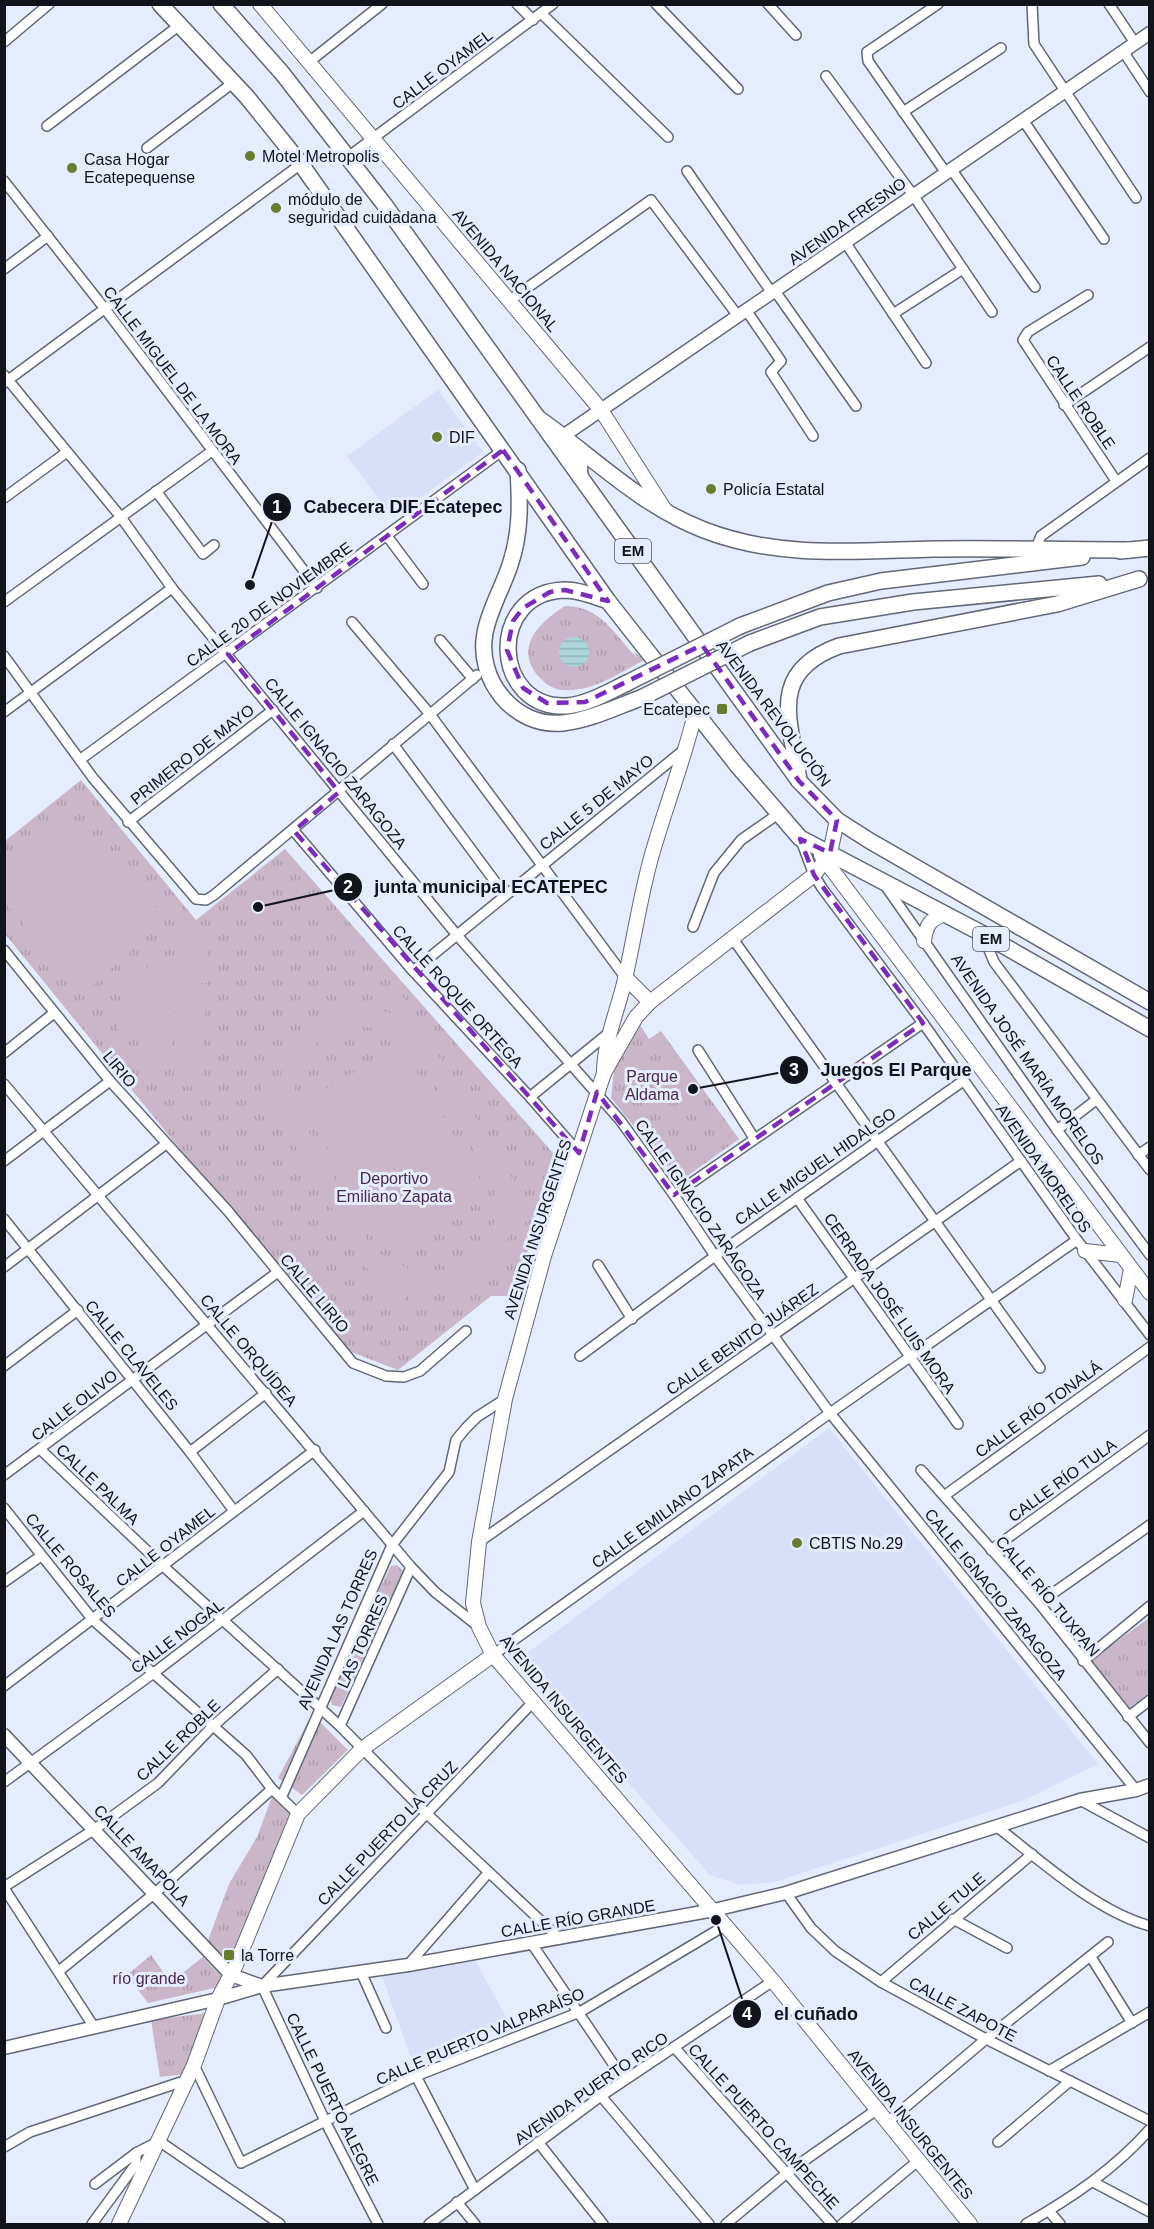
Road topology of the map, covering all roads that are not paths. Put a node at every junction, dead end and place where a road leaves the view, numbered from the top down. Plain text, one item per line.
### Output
1 (49, 4) edge
2 (160, 4) edge
3 (221, 4) edge
4 (382, 4) edge
5 (517, 4) edge
6 (554, 4) edge
7 (656, 4) edge
8 (768, 4) edge
9 (938, 4) edge
10 (1032, 4) edge
11 (1109, 4) edge
12 (260, 5) edge
13 (542, 14) junction
14 (533, 20) junction
15 (181, 24) junction
16 (1149, 33) edge
17 (796, 34) dead end
18 (4, 42) edge
19 (1135, 43) junction
20 (1001, 48) dead end
21 (1123, 51) junction
22 (309, 62) junction
23 (826, 76) dead end
24 (234, 82) junction
25 (738, 89) dead end
26 (1066, 90) junction
27 (1149, 92) edge
28 (903, 112) junction
29 (1023, 120) junction
30 (47, 126) dead end
31 (668, 137) dead end
32 (374, 138) junction
33 (147, 148) dead end
34 (348, 157) junction
35 (301, 164) junction
36 (687, 171) dead end
37 (949, 171) junction
38 (4, 181) edge
39 (914, 195) junction
40 (1136, 198) dead end
41 (48, 236) junction
42 (1104, 239) dead end
43 (845, 243) junction
44 (4, 269) edge
45 (963, 269) junction
46 (1035, 287) dead end
47 (773, 292) junction
48 (1088, 295) dead end
49 (510, 300) junction
50 (105, 309) junction
51 (992, 312) dead end
52 (742, 313) junction
53 (893, 315) junction
54 (1149, 347) edge
55 (926, 363) dead end
56 (6, 380) edge
57 (1064, 405) junction
58 (856, 406) dead end
59 (601, 410) junction
60 (538, 418) junction
61 (563, 436) junction
62 (813, 436) dead end
63 (579, 449) junction
64 (503, 450) junction
65 (212, 451) junction
66 (67, 452) junction
67 (1149, 458) edge
68 (518, 470) junction
69 (580, 477) junction
70 (1116, 481) junction
71 (156, 491) junction
72 (4, 498) edge
73 (666, 512) junction
74 (120, 516) junction
75 (387, 536) junction
76 (214, 545) dead end
77 (1149, 548) edge
78 (1035, 550) junction
79 (1129, 550) junction
80 (1144, 578) edge
81 (423, 584) dead end
82 (172, 588) junction
83 (317, 588) junction
84 (608, 601) junction
85 (4, 602) edge
86 (352, 622) dead end
87 (440, 640) dead end
88 (228, 654) junction
89 (4, 656) edge
90 (31, 692) junction
91 (273, 710) junction
92 (696, 710) junction
93 (4, 712) edge
94 (429, 713) junction
95 (393, 744) junction
96 (687, 748) junction
97 (81, 759) junction
98 (799, 781) junction
99 (339, 792) junction
100 (778, 814) junction
101 (837, 820) junction
102 (128, 822) junction
103 (294, 831) junction
104 (804, 840) junction
105 (828, 857) junction
106 (541, 865) junction
107 (814, 875) junction
108 (880, 879) junction
109 (505, 895) junction
110 (945, 914) junction
111 (693, 927) dead end
112 (456, 934) junction
113 (983, 934) junction
114 (733, 939) junction
115 (924, 941) junction
116 (4, 950) edge
117 (413, 971) junction
118 (626, 977) junction
119 (650, 1002) junction
120 (1149, 1002) edge
121 (54, 1012) junction
122 (923, 1023) junction
123 (1149, 1029) edge
124 (613, 1030) junction
125 (698, 1050) dead end
126 (4, 1053) edge
127 (570, 1064) junction
128 (604, 1072) junction
129 (963, 1080) junction
130 (110, 1081) junction
131 (837, 1081) junction
132 (4, 1084) edge
133 (597, 1092) junction
134 (530, 1097) junction
135 (1096, 1100) junction
136 (1057, 1130) junction
137 (42, 1132) junction
138 (754, 1138) junction
139 (878, 1139) junction
140 (166, 1144) junction
141 (1149, 1147) edge
142 (579, 1154) junction
143 (1138, 1155) junction
144 (4, 1161) edge
145 (1021, 1161) junction
146 (1149, 1170) edge
147 (674, 1195) junction
148 (98, 1196) junction
149 (797, 1198) junction
150 (4, 1219) edge
151 (936, 1220) junction
152 (1081, 1246) junction
153 (28, 1249) junction
154 (1121, 1255) junction
155 (715, 1256) junction
156 (1149, 1256) edge
157 (598, 1265) dead end
158 (4, 1267) edge
159 (1131, 1269) junction
160 (278, 1272) junction
161 (854, 1279) junction
162 (1149, 1293) edge
163 (992, 1299) junction
164 (1125, 1300) junction
165 (78, 1310) junction
166 (632, 1319) junction
167 (209, 1325) junction
168 (466, 1331) dead end
169 (773, 1335) junction
170 (1149, 1335) edge
171 (1149, 1347) edge
172 (580, 1356) dead end
173 (911, 1358) junction
174 (4, 1366) edge
175 (1040, 1368) dead end
176 (132, 1378) junction
177 (266, 1393) junction
178 (506, 1399) junction
179 (830, 1413) junction
180 (958, 1425) dead end
181 (1149, 1435) edge
182 (40, 1450) junction
183 (315, 1450) junction
184 (190, 1452) junction
185 (921, 1470) dead end
186 (4, 1476) edge
187 (944, 1496) junction
188 (4, 1508) edge
189 (364, 1510) junction
190 (234, 1512) junction
191 (1149, 1525) edge
192 (479, 1542) junction
193 (392, 1545) junction
194 (991, 1550) junction
195 (41, 1556) junction
196 (163, 1566) junction
197 (411, 1567) junction
198 (4, 1582) edge
199 (1039, 1603) junction
200 (1149, 1606) edge
201 (93, 1620) junction
202 (223, 1620) junction
203 (479, 1627) junction
204 (493, 1655) junction
205 (1083, 1661) junction
206 (278, 1669) junction
207 (155, 1672) junction
208 (4, 1686) edge
209 (1149, 1700) edge
210 (534, 1701) junction
211 (320, 1709) junction
212 (1128, 1717) junction
213 (340, 1726) junction
214 (212, 1727) junction
215 (4, 1735) edge
216 (1149, 1743) edge
217 (362, 1749) junction
218 (30, 1764) junction
219 (4, 1782) edge
220 (1149, 1785) edge
221 (272, 1789) junction
222 (1136, 1791) junction
223 (282, 1796) junction
224 (1080, 1800) junction
225 (426, 1813) junction
226 (298, 1814) junction
227 (996, 1826) junction
228 (95, 1829) junction
229 (1149, 1838) edge
230 (1032, 1854) junction
231 (489, 1872) junction
232 (4, 1887) edge
233 (155, 1893) junction
234 (786, 1893) junction
235 (714, 1910) junction
236 (953, 1919) junction
237 (726, 1925) junction
238 (1149, 1926) edge
239 (560, 1939) junction
240 (1108, 1942) dead end
241 (532, 1944) junction
242 (1007, 1948) dead end
243 (1092, 1958) junction
244 (408, 1965) junction
245 (59, 1971) junction
246 (361, 1972) junction
247 (231, 1975) junction
248 (773, 1981) junction
249 (881, 1982) junction
250 (262, 1986) junction
251 (218, 1999) junction
252 (580, 2012) junction
253 (1149, 2012) edge
254 (1132, 2023) junction
255 (94, 2027) junction
256 (386, 2028) dead end
257 (986, 2039) junction
258 (5, 2046) edge
259 (674, 2047) junction
260 (194, 2065) junction
261 (1049, 2071) junction
262 (416, 2076) junction
263 (187, 2080) junction
264 (624, 2080) junction
265 (1070, 2082) junction
266 (601, 2096) junction
267 (879, 2108) junction
268 (889, 2121) junction
269 (1149, 2121) edge
270 (326, 2122) junction
271 (1149, 2129) edge
272 (159, 2141) junction
273 (538, 2142) junction
274 (998, 2142) dead end
275 (4, 2147) edge
276 (136, 2153) junction
277 (919, 2160) junction
278 (788, 2172) junction
279 (1093, 2182) junction
280 (95, 2184) dead end
281 (475, 2190) junction
282 (457, 2202) junction
283 (1049, 2211) junction
284 (1149, 2212) edge
285 (92, 2224) edge
286 (121, 2224) edge
287 (280, 2224) edge
288 (378, 2224) edge
289 (429, 2224) edge
290 (475, 2224) edge
291 (603, 2224) edge
292 (709, 2224) edge
293 (726, 2224) edge
294 (832, 2224) edge
295 (842, 2224) edge
296 (970, 2224) edge
297 (1026, 2224) edge
298 (1060, 2224) edge

1 - 18 street
2 - 15 main road, EM
3 - 34 main road, EM
4 - 22 street
5 - 14 street
6 - 13 street, CALLE OYAMEL
7 - 25 street
8 - 17 street
9 - 28 street
10 - 26 street
11 - 19 street
12 - 22 main road, AVENIDA NACIONAL
13 - 14 street, CALLE OYAMEL
13 - 31 street
14 - 32 street, CALLE OYAMEL
15 - 24 main road, EM
15 - 30 street
16 - 19 street, AVENIDA FRESNO
19 - 21 street, AVENIDA FRESNO
20 - 28 street
21 - 26 street, AVENIDA FRESNO
21 - 27 street
22 - 32 main road, AVENIDA NACIONAL
23 - 39 street
24 - 33 street
24 - 35 main road, EM
26 - 29 street, AVENIDA FRESNO
26 - 40 street
28 - 37 street
29 - 37 street, AVENIDA FRESNO
29 - 42 street
32 - 34 street, CALLE OYAMEL
32 - 49 main road, AVENIDA NACIONAL
34 - 60 main road, EM
35 - 50 street
35 - 64 main road, EM
36 - 47 street
37 - 39 street, AVENIDA FRESNO
37 - 46 street
38 - 41 street, CALLE MIGUEL DE LA MORA
39 - 43 street, AVENIDA FRESNO
39 - 45 street
41 - 44 street
41 - 50 street, CALLE MIGUEL DE LA MORA
43 - 47 street, AVENIDA FRESNO
43 - 53 street
45 - 51 street
45 - 53 street
47 - 52 street, AVENIDA FRESNO
47 - 58 street
48 - 57 street, CALLE ROBLE
49 - 52 street
49 - 59 main road, AVENIDA NACIONAL
50 - 56 street
50 - 65 street, CALLE MIGUEL DE LA MORA
52 - 59 street, AVENIDA FRESNO
52 - 62 street
53 - 55 street
54 - 57 street
56 - 66 street, CALLE IGNACIO ZARAGOZA
57 - 70 street, CALLE ROBLE
59 - 61 street, AVENIDA FRESNO
59 - 73 main road, AVENIDA NACIONAL
60 - 61 main road
60 - 69 main road, AVENIDA REVOLUCIÓN / EM
61 - 63 main road
63 - 69 main road
63 - 73 main road
64 - 68 main road, EM
64 - 75 street, CALLE 20 DE NOVIEMBRE
65 - 71 street
65 - 83 street, CALLE MIGUEL DE LA MORA
66 - 72 street
66 - 74 street, CALLE IGNACIO ZARAGOZA
67 - 70 street
68 - 80 main road, bridge
68 - 84 main road, EM
69 - 98 main road, AVENIDA REVOLUCIÓN / EM
70 - 78 street
71 - 74 street
71 - 76 street
73 - 78 main road
74 - 82 street, CALLE IGNACIO ZARAGOZA
74 - 85 street
75 - 81 street
75 - 83 street, CALLE 20 DE NOVIEMBRE
77 - 79 main road
78 - 79 main road
79 - 84 main road, bridge
80 - 98 main road
82 - 88 street, CALLE IGNACIO ZARAGOZA
82 - 90 street
83 - 88 street, CALLE 20 DE NOVIEMBRE
84 - 92 main road, EM
86 - 94 street
87 - 94 street
88 - 91 street, CALLE IGNACIO ZARAGOZA
88 - 97 street, CALLE 20 DE NOVIEMBRE
89 - 90 street
90 - 93 street
90 - 97 street
91 - 99 street, CALLE IGNACIO ZARAGOZA
91 - 102 street, PRIMERO DE MAYO
92 - 96 main road, AVENIDA INSURGENTES
92 - 100 main road, EM
94 - 95 street
94 - 106 street
95 - 99 street
95 - 109 street
96 - 106 street, CALLE 5 DE MAYO
96 - 118 main road, AVENIDA INSURGENTES
97 - 102 street
98 - 101 main road, AVENIDA REVOLUCIÓN / EM
99 - 103 street
99 - 112 street, CALLE IGNACIO ZARAGOZA
100 - 104 main road, EM
100 - 111 street
101 - 105 main road, AVENIDA INSURGENTES
101 - 120 main road, AVENIDA REVOLUCIÓN / EM
102 - 103 street
103 - 117 street, CALLE ROQUE ORTEGA
104 - 105 main road, EM
104 - 107 street, AVENIDA MORELOS
105 - 107 main road, AVENIDA INSURGENTES
105 - 108 main road, EM
105 - 154 main road
106 - 109 street, CALLE 5 DE MAYO
106 - 118 street
107 - 114 main road, AVENIDA INSURGENTES
107 - 122 street, AVENIDA MORELOS
108 - 110 main road, EM
108 - 115 street, AVENIDA JOSÉ MARÍA MORELOS
109 - 112 street, CALLE 5 DE MAYO
110 - 113 main road, EM
110 - 115 main road
112 - 117 street, CALLE 5 DE MAYO
112 - 127 street, CALLE IGNACIO ZARAGOZA
113 - 123 main road, EM
113 - 135 street
114 - 119 main road, AVENIDA INSURGENTES
114 - 131 street
115 - 136 street, AVENIDA JOSÉ MARÍA MORELOS
116 - 121 street, LIRIO
117 - 134 street, CALLE ROQUE ORTEGA
118 - 119 main road
118 - 124 main road, AVENIDA INSURGENTES
119 - 128 main road, AVENIDA INSURGENTES
121 - 126 street
121 - 130 street, LIRIO
122 - 129 street, AVENIDA MORELOS
122 - 131 street
124 - 127 street
124 - 128 main road, AVENIDA INSURGENTES
125 - 138 street
127 - 133 street, CALLE IGNACIO ZARAGOZA
127 - 134 street
128 - 133 main road, AVENIDA INSURGENTES
129 - 139 street, CALLE MIGUEL HIDALGO
129 - 145 street, AVENIDA MORELOS
130 - 137 street
130 - 140 street, LIRIO
131 - 138 street
131 - 139 street
132 - 137 street, CALLE ORQUÍDEA
133 - 142 main road, AVENIDA INSURGENTES
133 - 147 street, CALLE IGNACIO ZARAGOZA
134 - 142 street, CALLE ROQUE ORTEGA
135 - 136 street
135 - 143 street
136 - 156 street, AVENIDA JOSÉ MARÍA MORELOS
137 - 144 street
137 - 148 street, CALLE ORQUÍDEA
138 - 147 street
139 - 149 street, CALLE MIGUEL HIDALGO
139 - 151 street
140 - 148 street
140 - 160 street, CALLE LIRIO
141 - 143 street
142 - 178 main road, AVENIDA INSURGENTES
143 - 146 street
145 - 151 street, CALLE BENITO JUÁREZ
145 - 152 street, AVENIDA MORELOS
147 - 155 street, CALLE IGNACIO ZARAGOZA
148 - 153 street
148 - 167 street, CALLE ORQUÍDEA
149 - 155 street, CALLE MIGUEL HIDALGO
149 - 161 street, CERRADA JOSÉ LUIS MORA
150 - 153 street, CALLE CLAVELES
151 - 161 street, CALLE BENITO JUÁREZ
151 - 163 street
152 - 154 main road
152 - 163 street, CALLE EMILIANO ZAPATA
152 - 164 street, AVENIDA MORELOS
153 - 158 street
153 - 165 street, CALLE CLAVELES
154 - 159 main road
155 - 166 street, CALLE MIGUEL HIDALGO
155 - 169 street, CALLE IGNACIO ZARAGOZA
157 - 166 street
159 - 162 main road
159 - 164 main road
160 - 167 street, CALLE OLIVO
160 - 168 street, CALLE LIRIO
161 - 169 street, CALLE BENITO JUÁREZ
161 - 173 street, CERRADA JOSÉ LUIS MORA
163 - 173 street, CALLE EMILIANO ZAPATA
163 - 175 street
164 - 170 street, AVENIDA MORELOS
165 - 174 street
165 - 176 street, CALLE CLAVELES
166 - 172 street, CALLE MIGUEL HIDALGO
167 - 176 street, CALLE OLIVO
167 - 177 street, CALLE ORQUÍDEA
169 - 179 street, CALLE IGNACIO ZARAGOZA
169 - 192 street, CALLE BENITO JUÁREZ
171 - 187 street, CALLE RÍO TONALÁ
173 - 179 street, CALLE EMILIANO ZAPATA
173 - 180 street, CERRADA JOSÉ LUIS MORA
176 - 182 street, CALLE OLIVO
176 - 184 street, CALLE CLAVELES
177 - 183 street, CALLE ORQUÍDEA
177 - 184 street
178 - 192 main road, AVENIDA INSURGENTES
178 - 193 street, AVENIDA LAS TORRES
179 - 204 street, CALLE EMILIANO ZAPATA
179 - 222 street, CALLE IGNACIO ZARAGOZA
181 - 194 street, CALLE RÍO TULA
182 - 186 street, CALLE OLIVO
182 - 196 street, CALLE PALMA
183 - 189 street, CALLE ORQUÍDEA
183 - 190 street, CALLE OYAMEL
184 - 190 street, CALLE CLAVELES
185 - 187 street, CALLE RÍO TUXPAN
187 - 194 street, CALLE RÍO TUXPAN
188 - 195 street, CALLE ROSALES
189 - 193 street, CALLE ORQUÍDEA
189 - 202 street, CALLE NOGAL
190 - 196 street, CALLE OYAMEL
191 - 199 street
192 - 203 main road, AVENIDA INSURGENTES
193 - 197 street, CALLE ORQUÍDEA
193 - 211 street, AVENIDA LAS TORRES
194 - 199 street, CALLE RÍO TUXPAN
195 - 198 street
195 - 201 street, CALLE ROSALES
196 - 201 street, CALLE OYAMEL
196 - 202 street, CALLE PALMA
197 - 203 street, CALLE ORQUÍDEA
197 - 213 street, LAS TORRES
199 - 205 street, CALLE RÍO TUXPAN
200 - 205 street
201 - 207 street, CALLE ROSALES
201 - 208 street, CALLE OYAMEL
202 - 206 street, CALLE PALMA
202 - 207 street, CALLE NOGAL
203 - 204 main road, AVENIDA INSURGENTES
204 - 210 main road, AVENIDA INSURGENTES
204 - 217 main road, CALLE EMILIANO ZAPATA
205 - 212 street, CALLE RÍO TUXPAN
206 - 211 street, CALLE PALMA
206 - 214 street, CALLE ROBLE
207 - 214 street, CALLE ROSALES
207 - 218 street, CALLE NOGAL
209 - 212 street
210 - 225 street, CALLE PUERTO LA CRUZ
210 - 235 main road, AVENIDA INSURGENTES
211 - 213 street, CALLE PALMA
211 - 223 street, AVENIDA LAS TORRES
212 - 216 street, CALLE RÍO TUXPAN
213 - 217 street, CALLE PALMA
214 - 221 street, CALLE ROSALES
214 - 228 street, CALLE ROBLE
215 - 218 street, CALLE AMAPOLA
217 - 225 street, CALLE PALMA
217 - 226 main road, CALLE EMILIANO ZAPATA
218 - 219 street, CALLE NOGAL
218 - 228 street, CALLE AMAPOLA
220 - 222 street, CALLE RÍO GRANDE
221 - 223 street, CALLE ROSALES
221 - 233 street
222 - 224 street, CALLE RÍO GRANDE
223 - 226 street, CALLE ROSALES
224 - 227 street, CALLE RÍO GRANDE
224 - 229 street
225 - 231 street, CALLE PALMA
225 - 250 street, CALLE PUERTO LA CRUZ
226 - 247 main road
227 - 230 street
227 - 234 street, CALLE RÍO GRANDE
228 - 232 street, CALLE ROBLE
228 - 233 street, CALLE AMAPOLA
230 - 236 street, CALLE TULE
230 - 238 street
231 - 239 street, CALLE PALMA
231 - 244 street
232 - 245 street
233 - 245 street
233 - 247 street, CALLE AMAPOLA
234 - 235 street, CALLE RÍO GRANDE
234 - 249 street, CALLE ZAPOTE
235 - 237 main road, AVENIDA INSURGENTES
235 - 239 street, CALLE RÍO GRANDE
236 - 242 street
236 - 249 street, CALLE TULE
237 - 248 main road, AVENIDA INSURGENTES
237 - 252 street, CALLE PUERTO VALPARAÍSO
239 - 241 street, CALLE RÍO GRANDE
240 - 243 street
241 - 244 street, CALLE RÍO GRANDE
241 - 252 street
243 - 254 street
243 - 257 street
244 - 246 street, CALLE RÍO GRANDE
245 - 255 street
246 - 250 street, CALLE RÍO GRANDE
246 - 256 street
247 - 250 street, CALLE AMAPOLA
247 - 251 main road
248 - 259 street, AVENIDA PUERTO RICO
248 - 267 main road, AVENIDA INSURGENTES
249 - 257 street, CALLE ZAPOTE
250 - 251 street, CALLE RÍO GRANDE
250 - 270 street, CALLE PUERTO ALEGRE
251 - 255 street, CALLE RÍO GRANDE
251 - 260 main road
252 - 262 street, CALLE PUERTO VALPARAÍSO
252 - 264 street
253 - 254 street
254 - 261 street
255 - 258 street, CALLE RÍO GRANDE
257 - 261 street, CALLE ZAPOTE
257 - 268 street
259 - 264 street, AVENIDA PUERTO RICO
259 - 278 street, CALLE PUERTO CAMPECHE
260 - 263 main road
260 - 270 street, CALLE PUERTO VALPARAÍSO
261 - 265 street, CALLE ZAPOTE
262 - 270 street, CALLE PUERTO VALPARAÍSO
262 - 281 street
263 - 272 main road
263 - 275 street
264 - 266 street, AVENIDA PUERTO RICO
265 - 269 street, CALLE ZAPOTE
265 - 274 street
266 - 273 street, AVENIDA PUERTO RICO
266 - 292 street
267 - 268 main road, AVENIDA INSURGENTES
267 - 278 street
268 - 277 main road, AVENIDA INSURGENTES
270 - 288 street, CALLE PUERTO ALEGRE
271 - 279 street
272 - 276 street
272 - 286 main road
272 - 287 street
273 - 281 street, AVENIDA PUERTO RICO
273 - 291 street
276 - 280 street
276 - 285 street
277 - 295 street
277 - 296 main road, AVENIDA INSURGENTES
278 - 293 street
278 - 294 street, CALLE PUERTO CAMPECHE
279 - 283 street
279 - 284 street
281 - 282 street, AVENIDA PUERTO RICO
282 - 289 street, AVENIDA PUERTO RICO
282 - 290 street
283 - 297 street
283 - 298 street

